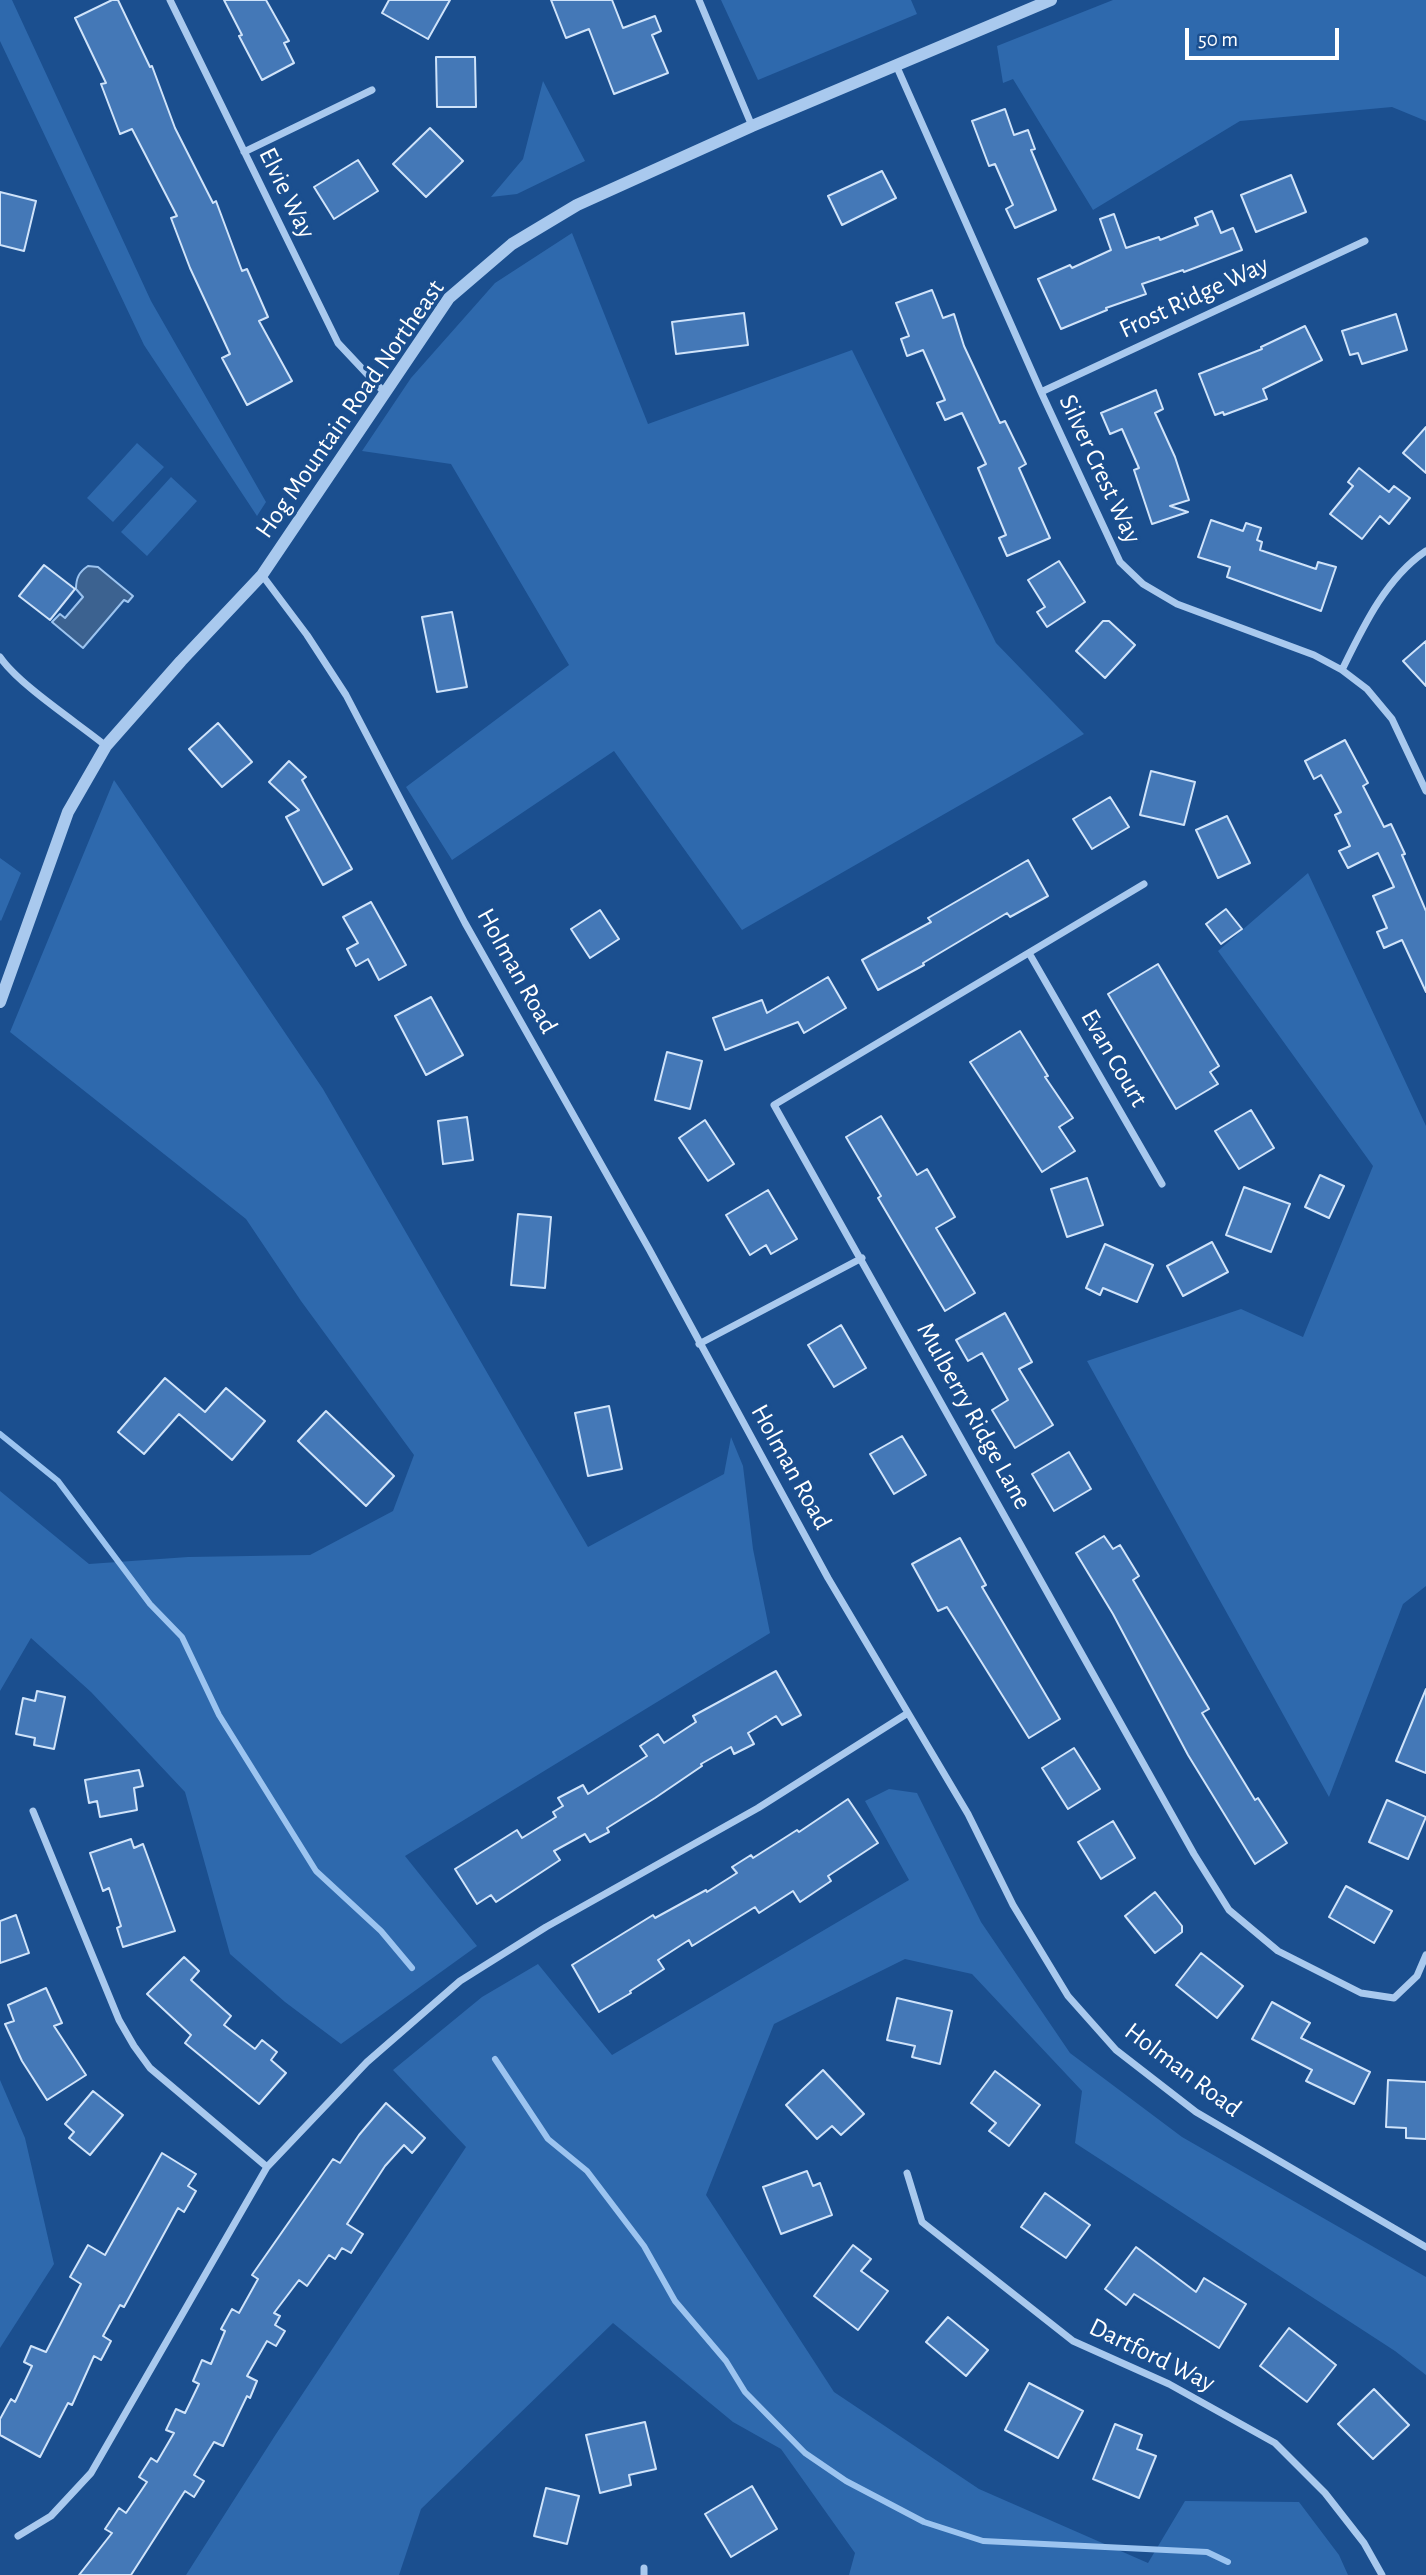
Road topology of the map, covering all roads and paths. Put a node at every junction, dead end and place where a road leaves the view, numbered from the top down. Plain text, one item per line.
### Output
1 (170, 0) edge
2 (699, 0) edge
3 (1051, 0) edge
4 (896, 65) junction
5 (372, 90) dead end
6 (752, 126) junction
7 (244, 152) junction
8 (1365, 241) dead end
9 (1041, 391) junction
10 (384, 392) junction
11 (1426, 551) edge
12 (262, 575) junction
13 (0, 657) edge
14 (1342, 670) junction
15 (106, 746) junction
16 (1426, 791) edge
17 (1144, 884) dead end
18 (1028, 953) junction
19 (0, 1002) edge
20 (1162, 1184) dead end
21 (862, 1258) junction
22 (699, 1344) junction
23 (908, 1713) junction
24 (33, 1811) dead end
25 (1426, 1955) edge
26 (267, 2167) junction
27 (907, 2173) dead end
28 (1426, 2247) edge
29 (18, 2536) dead end
30 (1382, 2575) edge

1 - 7 street, Elvie Way
2 - 6 street
3 - 4 street, Hog Mountain Road Northeast
4 - 6 street, Hog Mountain Road Northeast
4 - 9 street, Silver Crest Way
5 - 7 street
6 - 10 street, Hog Mountain Road Northeast
7 - 10 street, Elvie Way
8 - 9 street, Frost Ridge Way
9 - 14 street, Silver Crest Way
10 - 12 street, Hog Mountain Road Northeast
11 - 14 street
12 - 15 street, Hog Mountain Road Northeast
12 - 22 street, Holman Road
13 - 15 street
14 - 16 street, Silver Crest Way
15 - 19 street, Hog Mountain Road Northeast
17 - 18 street, Mulberry Ridge Lane
18 - 20 street, Evan Court
18 - 21 street, Mulberry Ridge Lane
21 - 22 street
21 - 25 street, Mulberry Ridge Lane
22 - 23 street, Holman Road
23 - 26 street
23 - 28 street, Holman Road
24 - 26 street
26 - 29 street
27 - 30 street, Dartford Way

